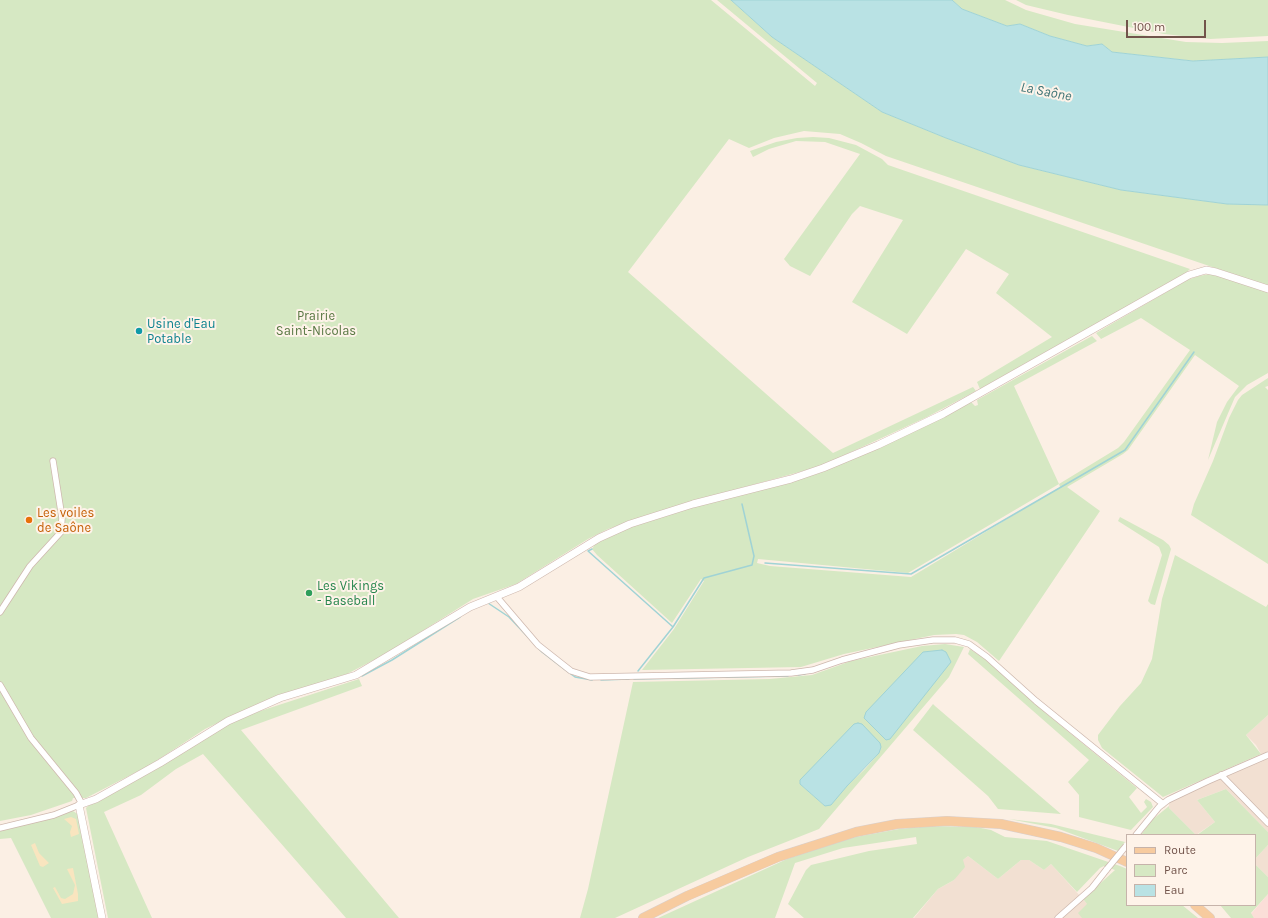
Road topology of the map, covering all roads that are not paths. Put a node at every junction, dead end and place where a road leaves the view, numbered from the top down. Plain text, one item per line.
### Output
1 (1268, 289) edge
2 (53, 461) dead end
3 (497, 596) junction
4 (0, 612) edge
5 (0, 685) edge
6 (1268, 755) edge
7 (1221, 775) junction
8 (1163, 804) junction
9 (80, 805) junction
10 (1268, 824) edge
11 (0, 828) edge
12 (1137, 834) edge
13 (1126, 846) edge
14 (1126, 862) edge
15 (1196, 906) edge
16 (102, 918) edge
17 (643, 918) edge
18 (1058, 918) edge
19 (1210, 918) edge

1 - 3 street
2 - 4 street
3 - 8 street
3 - 9 street
5 - 9 street
6 - 7 street
7 - 8 street
7 - 10 street
8 - 12 street
9 - 11 street
9 - 16 street
13 - 18 street, bridge
14 - 17 main road
15 - 19 main road

